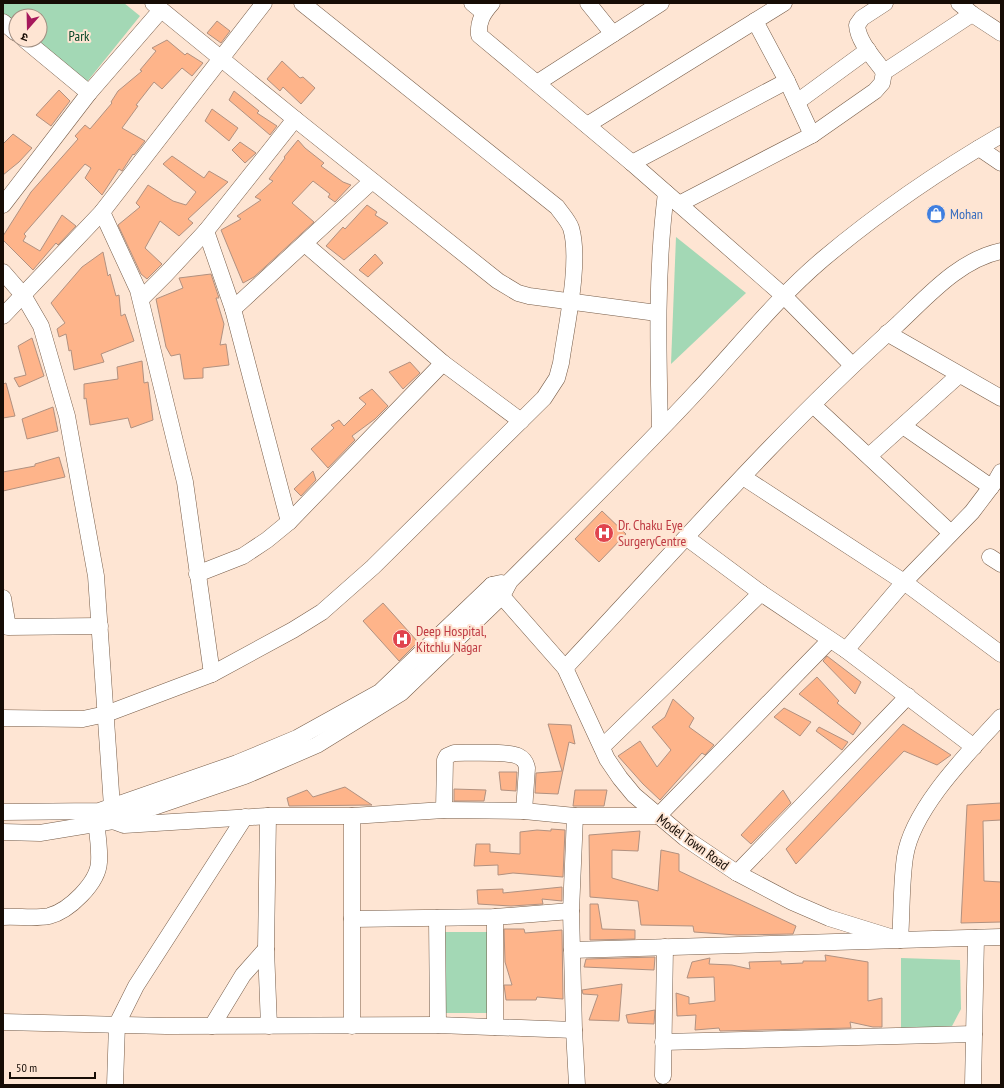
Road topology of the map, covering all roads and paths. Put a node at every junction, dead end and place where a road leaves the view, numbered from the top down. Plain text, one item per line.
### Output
1 (264, 3) edge
2 (302, 3) edge
3 (588, 3) edge
4 (661, 3) edge
5 (784, 3) edge
6 (885, 3) edge
7 (959, 3) edge
8 (483, 6) edge
9 (157, 7) edge
10 (972, 14) junction
11 (756, 21) junction
12 (1001, 33) edge
13 (612, 34) junction
14 (35, 48) edge
15 (868, 50) junction
16 (220, 59) junction
17 (884, 72) junction
18 (787, 81) junction
19 (537, 83) junction
20 (89, 93) junction
21 (797, 102) junction
22 (294, 119) junction
23 (587, 125) junction
24 (812, 135) junction
25 (1001, 135) edge
26 (979, 148) junction
27 (632, 163) junction
28 (1001, 163) edge
29 (372, 181) junction
30 (666, 193) junction
31 (679, 204) junction
32 (3, 206) edge
33 (102, 212) junction
34 (206, 230) junction
35 (305, 244) junction
36 (1001, 251) edge
37 (3, 272) edge
38 (23, 295) junction
39 (784, 296) junction
40 (141, 299) junction
41 (570, 303) junction
42 (233, 309) junction
43 (657, 313) junction
44 (3, 316) edge
45 (887, 333) junction
46 (443, 363) junction
47 (852, 365) junction
48 (958, 375) junction
49 (1001, 398) edge
50 (813, 405) junction
51 (521, 421) junction
52 (903, 426) junction
53 (660, 429) junction
54 (869, 456) junction
55 (1001, 472) edge
56 (743, 477) junction
57 (991, 487) junction
58 (289, 522) junction
59 (951, 533) junction
60 (687, 538) junction
61 (197, 574) junction
62 (904, 582) junction
63 (497, 591) junction
64 (761, 593) junction
65 (3, 598) edge
66 (100, 626) junction
67 (5, 627) edge
68 (830, 640) junction
69 (846, 650) junction
70 (1001, 654) edge
71 (565, 668) junction
72 (212, 674) junction
73 (908, 696) junction
74 (106, 714) junction
75 (1001, 717) edge
76 (3, 718) edge
77 (602, 747) junction
78 (974, 747) junction
79 (444, 810) junction
80 (524, 811) junction
81 (3, 812) edge
82 (112, 815) junction
83 (268, 816) junction
84 (352, 816) junction
85 (575, 816) junction
86 (658, 816) junction
87 (245, 818) junction
88 (95, 819) junction
89 (3, 832) edge
90 (737, 873) junction
91 (571, 911) junction
92 (3, 917) edge
93 (495, 917) junction
94 (437, 918) junction
95 (352, 919) junction
96 (1001, 937) edge
97 (976, 938) junction
98 (900, 940) junction
99 (665, 947) junction
100 (266, 949) junction
101 (572, 950) junction
102 (3, 1022) edge
103 (117, 1024) junction
104 (438, 1025) junction
105 (212, 1026) junction
106 (269, 1026) junction
107 (352, 1026) junction
108 (495, 1027) junction
109 (574, 1030) junction
110 (974, 1034) junction
111 (663, 1042) junction
112 (663, 1076) dead end
113 (115, 1085) edge
114 (578, 1085) edge
115 (973, 1085) edge

1 - 16 street
2 - 41 street
3 - 13 street
4 - 13 street
5 - 11 street
6 - 15 street
7 - 10 street
8 - 19 street
9 - 16 street
9 - 20 street
10 - 12 street
10 - 17 street
11 - 18 street
11 - 23 street
13 - 19 street
14 - 20 street
15 - 17 street
15 - 21 street
16 - 22 street
16 - 33 street
17 - 24 street
18 - 21 street
18 - 27 street
19 - 23 street
20 - 32 street
21 - 24 street
22 - 29 street
22 - 34 street
23 - 27 street
24 - 31 street
25 - 26 street
26 - 28 street
26 - 39 street
27 - 30 street
29 - 35 street
29 - 41 street
30 - 31 street
30 - 43 street
31 - 39 street
33 - 38 street
33 - 40 street
34 - 40 street
34 - 42 street
35 - 42 street
35 - 46 street
36 - 45 street
37 - 38 street
38 - 44 street
38 - 66 street
39 - 47 street
39 - 53 street
40 - 61 street
41 - 43 street
41 - 51 street
42 - 58 street
43 - 53 street
45 - 47 street
45 - 48 street
46 - 51 street
46 - 58 street
47 - 50 street
48 - 49 street
48 - 52 street
50 - 54 street
50 - 56 street
51 - 72 street
52 - 54 street
52 - 57 street
53 - 63 street
54 - 59 street
55 - 57 street
56 - 60 street
56 - 62 street
57 - 59 street
58 - 61 street
59 - 62 street
60 - 64 street
60 - 71 street
61 - 72 street
62 - 69 street
62 - 70 street
63 - 71 street, Model Town Road
63 - 82 street
64 - 68 street
64 - 77 street
65 - 67 street
66 - 67 street
66 - 74 street
68 - 69 street
68 - 86 street
69 - 73 street
71 - 77 street, Model Town Road
72 - 74 street
73 - 78 street
73 - 90 street
74 - 76 street
74 - 82 street
75 - 78 street
77 - 86 street, Model Town Road
78 - 98 street
79 - 80 street
79 - 80 street
79 - 84 street
80 - 85 street
81 - 88 street
82 - 87 street
82 - 88 street
83 - 84 street
83 - 87 street
83 - 100 street
84 - 95 street
85 - 86 street
85 - 91 street
86 - 90 street, Model Town Road
87 - 103 street
88 - 89 street
88 - 92 street
90 - 98 street, Model Town Road
91 - 93 street
91 - 101 street
93 - 94 street
93 - 108 street
94 - 95 street
94 - 104 street
95 - 107 street
96 - 97 street, Model Town Road
97 - 98 street, Model Town Road
97 - 110 street
98 - 99 street
99 - 101 street
99 - 111 street
100 - 105 street
100 - 106 street
101 - 109 street
102 - 103 street
103 - 105 street
103 - 113 street
104 - 107 street
104 - 108 street
105 - 106 street
106 - 107 street
108 - 109 street
109 - 114 street
110 - 111 street
110 - 115 street
111 - 112 street

